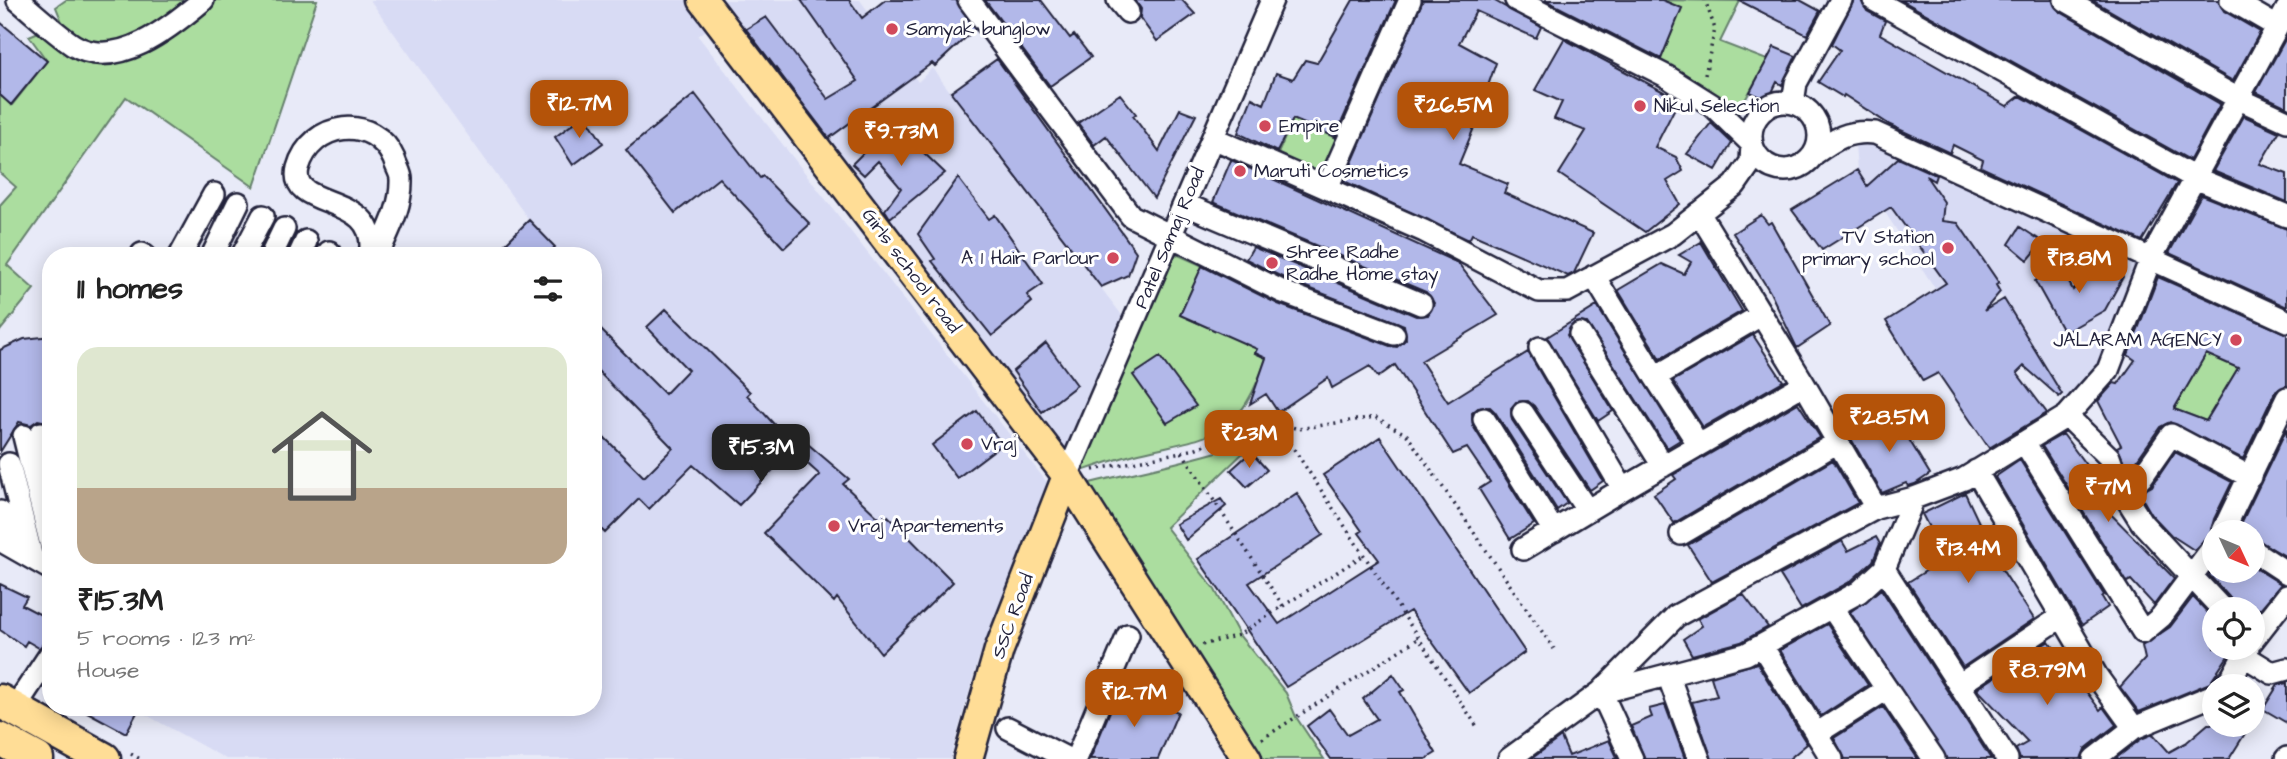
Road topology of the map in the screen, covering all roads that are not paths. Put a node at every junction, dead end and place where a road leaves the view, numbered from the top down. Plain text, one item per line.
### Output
1 (18, 0) edge
2 (203, 0) edge
3 (703, 0) edge
4 (969, 0) edge
5 (1272, 0) edge
6 (1410, 0) edge
7 (1841, 0) edge
8 (1874, 0) edge
9 (2066, 0) edge
10 (2231, 0) edge
11 (1523, 2) edge
12 (2282, 17) edge
13 (1698, 97) junction
14 (2237, 98) junction
15 (1802, 108) junction
16 (1762, 112) junction
17 (2287, 121) edge
18 (1857, 131) junction
19 (1213, 138) junction
20 (1752, 144) junction
21 (1814, 154) junction
22 (1787, 170) junction
23 (2195, 178) junction
24 (1735, 185) junction
25 (1327, 188) junction
26 (214, 194) dead end
27 (238, 203) dead end
28 (1184, 204) junction
29 (1699, 213) junction
30 (263, 216) dead end
31 (2287, 216) edge
32 (284, 229) dead end
33 (1170, 236) junction
34 (185, 247) edge
35 (216, 247) edge
36 (247, 247) edge
37 (275, 247) edge
38 (372, 247) edge
39 (381, 247) edge
40 (2151, 258) junction
41 (1594, 276) junction
42 (1420, 304) dead end
43 (1761, 315) junction
44 (2287, 321) edge
45 (1394, 334) dead end
46 (1580, 334) dead end
47 (1539, 348) dead end
48 (1655, 377) junction
49 (1804, 384) junction
50 (2287, 398) edge
51 (1523, 413) dead end
52 (2067, 416) junction
53 (1484, 419) dead end
54 (2024, 442) junction
55 (1838, 443) junction
56 (1699, 445) junction
57 (42, 450) edge
58 (9, 464) dead end
59 (1663, 466) junction
60 (1976, 471) junction
61 (1067, 476) junction
62 (2250, 477) junction
63 (2120, 487) junction
64 (1623, 489) junction
65 (42, 490) edge
66 (1914, 499) junction
67 (1876, 508) junction
68 (1587, 510) junction
69 (0, 512) edge
70 (2229, 520) edge
71 (1554, 531) junction
72 (1681, 534) dead end
73 (4, 542) edge
74 (1523, 549) dead end
75 (2265, 559) edge
76 (42, 563) edge
77 (2202, 563) edge
78 (1884, 569) junction
79 (2287, 573) edge
80 (2192, 578) junction
81 (2287, 596) edge
82 (2210, 597) edge
83 (1832, 608) junction
84 (2061, 617) junction
85 (2265, 625) edge
86 (1128, 635) dead end
87 (1762, 646) junction
88 (2260, 660) edge
89 (42, 664) edge
90 (2287, 669) edge
91 (1668, 675) junction
92 (1959, 685) junction
93 (1887, 689) junction
94 (1601, 692) junction
95 (2202, 700) edge
96 (7, 705) edge
97 (1008, 728) dead end
98 (2134, 728) junction
99 (1816, 734) junction
100 (0, 739) edge
101 (1252, 751) edge
102 (37, 759) edge
103 (104, 759) edge
104 (968, 759) edge
105 (1068, 759) edge
106 (1076, 759) edge
107 (1509, 759) edge
108 (1632, 759) edge
109 (1699, 759) edge
110 (1832, 759) edge
111 (1934, 759) edge
112 (2007, 759) edge
113 (2094, 759) edge

1 - 2 street
3 - 61 main road, Girls school road
4 - 33 street
5 - 19 street, Patel Samaj Road
6 - 25 street
7 - 15 street
8 - 23 street
9 - 14 street
10 - 12 street
11 - 13 street
12 - 14 street
13 - 16 street
13 - 20 street
14 - 17 street
14 - 23 street
15 - 16 street
15 - 18 street
15 - 21 street
16 - 20 street
18 - 21 street
18 - 40 street
19 - 25 street
19 - 28 street, Patel Samaj Road
20 - 22 street
20 - 24 street
21 - 22 street
22 - 24 street
23 - 31 street
23 - 40 street
24 - 29 street
25 - 41 street
26 - 34 street
27 - 35 street
28 - 33 street, Patel Samaj Road
28 - 42 street
29 - 41 street
29 - 43 street
30 - 36 street
32 - 37 street
33 - 45 street
33 - 61 street, Patel Samaj Road
38 - 39 street
40 - 44 street
40 - 52 street
41 - 48 street
43 - 48 street
43 - 49 street
46 - 59 street
47 - 64 street
48 - 56 street
49 - 55 street
49 - 56 street
50 - 62 street
51 - 68 street
52 - 54 street
52 - 63 street
53 - 71 street
54 - 60 street
54 - 80 street
55 - 67 street
55 - 72 street
56 - 59 street
57 - 65 street
58 - 76 street
59 - 64 street
60 - 66 street
60 - 84 street
61 - 101 main road, Girls school road
61 - 104 main road, SSC Road
62 - 63 street
62 - 70 street
63 - 80 street
64 - 68 street
66 - 67 street
66 - 78 street
67 - 94 street
68 - 71 street
69 - 73 street
71 - 74 street
73 - 76 street
75 - 79 street
77 - 80 street
78 - 83 street
78 - 92 street
80 - 82 street
81 - 85 street
83 - 87 street
83 - 93 street
84 - 92 street
84 - 98 street
86 - 106 street
87 - 91 street
87 - 99 street
88 - 90 street
89 - 96 street
91 - 94 street
91 - 109 street
92 - 112 street
93 - 99 street
93 - 111 street
94 - 107 street
94 - 108 street
95 - 98 street
96 - 103 highway
97 - 105 street
98 - 113 street
99 - 110 street
100 - 102 highway

